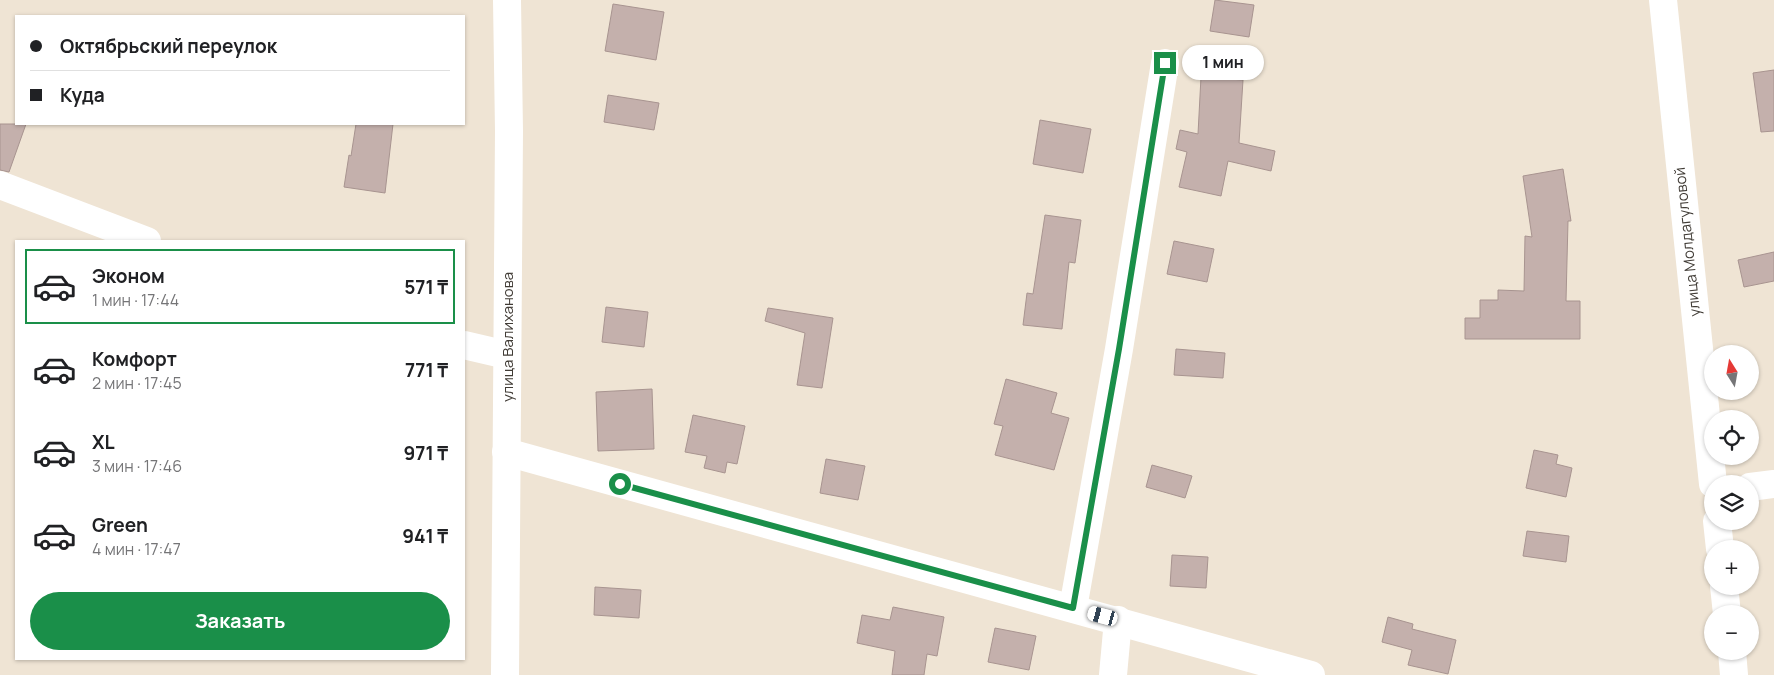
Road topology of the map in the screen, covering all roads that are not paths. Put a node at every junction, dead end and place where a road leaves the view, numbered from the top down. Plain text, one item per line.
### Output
1 (507, 0) edge
2 (1663, 0) edge
3 (1165, 63) dead end
4 (0, 184) edge
5 (144, 240) edge
6 (465, 345) edge
7 (507, 355) junction
8 (506, 452) junction
9 (1712, 475) edge
10 (1774, 484) edge
11 (1759, 486) edge
12 (1073, 608) junction
13 (1118, 620) junction
14 (1733, 660) edge
15 (505, 675) edge
16 (1113, 675) edge
17 (1311, 675) edge
18 (1734, 675) edge

1 - 7 street, улица Валиханова
2 - 9 street, улица Молдагуловой
3 - 12 street
4 - 5 street
6 - 7 street
7 - 8 street, улица Валиханова
8 - 12 street
8 - 15 street, улица Валиханова
10 - 11 street
12 - 13 street
13 - 16 street
13 - 17 street
14 - 18 street

